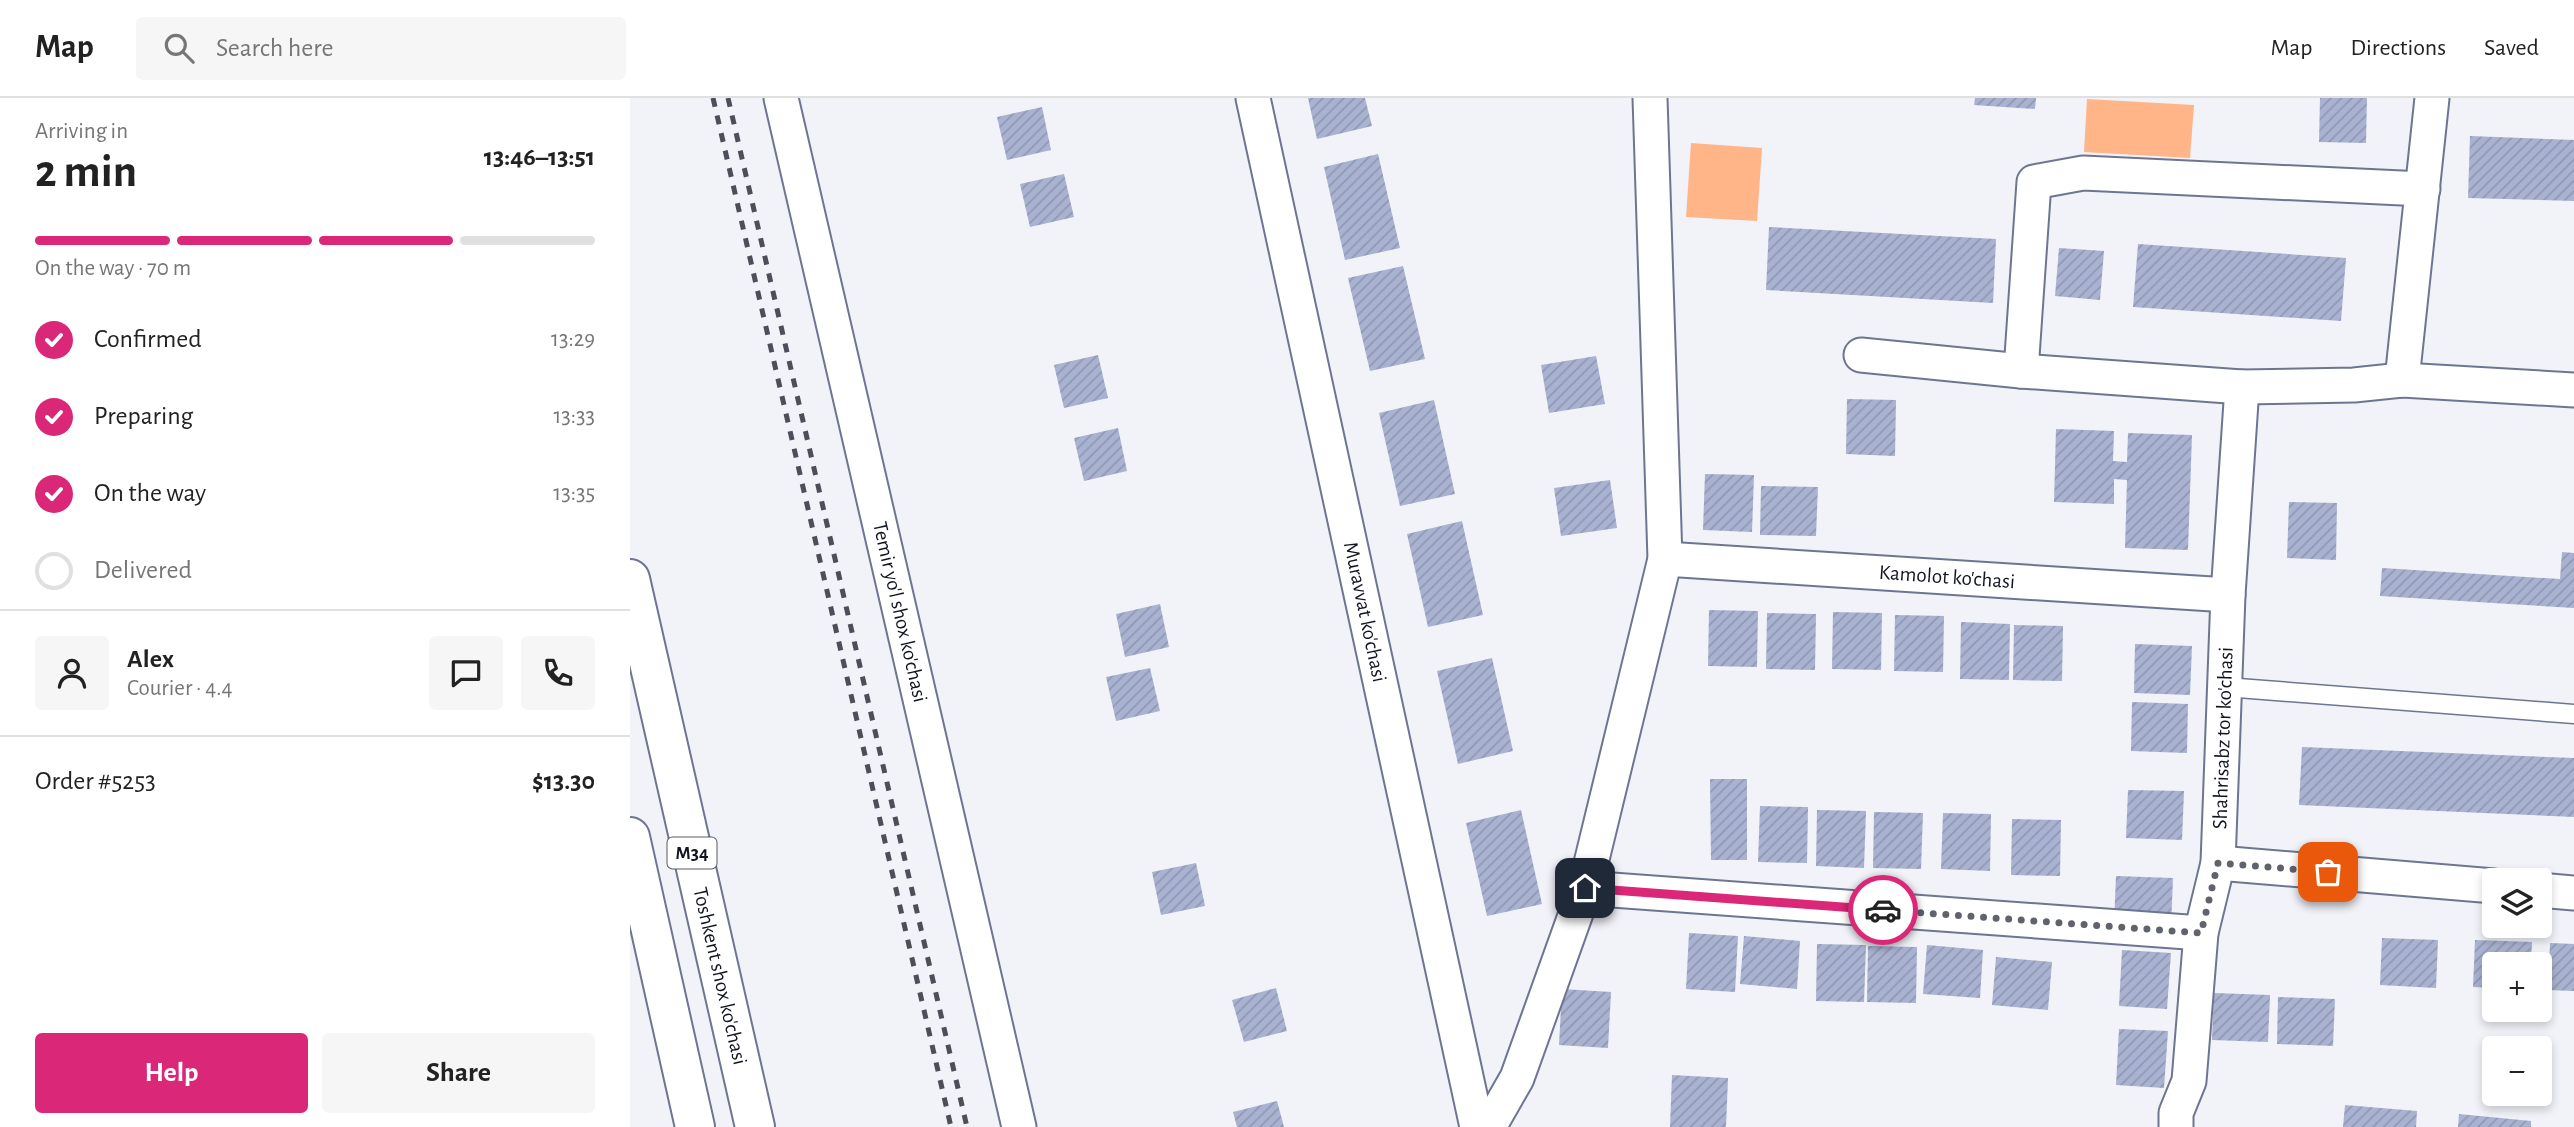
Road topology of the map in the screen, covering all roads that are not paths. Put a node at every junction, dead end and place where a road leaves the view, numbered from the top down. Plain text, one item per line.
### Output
1 (781, 98) edge
2 (1253, 98) edge
3 (1650, 98) edge
4 (2432, 98) edge
5 (2423, 189) junction
6 (1860, 355) dead end
7 (2021, 371) junction
8 (2402, 380) junction
9 (2242, 387) junction
10 (2574, 390) edge
11 (1665, 558) junction
12 (630, 579) edge
13 (2228, 595) junction
14 (2225, 687) junction
15 (2574, 714) edge
16 (630, 837) edge
17 (2218, 863) junction
18 (2482, 885) edge
19 (1585, 888) junction
20 (2552, 891) edge
21 (2574, 893) edge
22 (2201, 933) junction
23 (695, 1127) edge
24 (755, 1127) edge
25 (1019, 1127) edge
26 (1477, 1127) edge
27 (1489, 1127) edge
28 (2176, 1127) edge

1 - 25 street, Temir yo'l shox ko'chasi
2 - 26 street, Muravvat ko'chasi
3 - 11 street
4 - 5 street
5 - 7 street
5 - 8 street
6 - 7 street
7 - 9 street
8 - 9 street
8 - 10 street
9 - 13 street, Shahrisabz tor ko'chasi
11 - 13 street, Kamolot ko'chasi
11 - 19 street
12 - 24 highway, Toshkent shox ko'chasi / M34
13 - 14 street, Shahrisabz tor ko'chasi
14 - 15 lane
14 - 17 street, Shahrisabz tor ko'chasi
16 - 23 highway, M34
17 - 18 street
17 - 22 street, Shahrisabz tor ko'chasi
19 - 22 street
19 - 27 street
20 - 21 street
22 - 28 street, Shahrisabz tor ko'chasi

